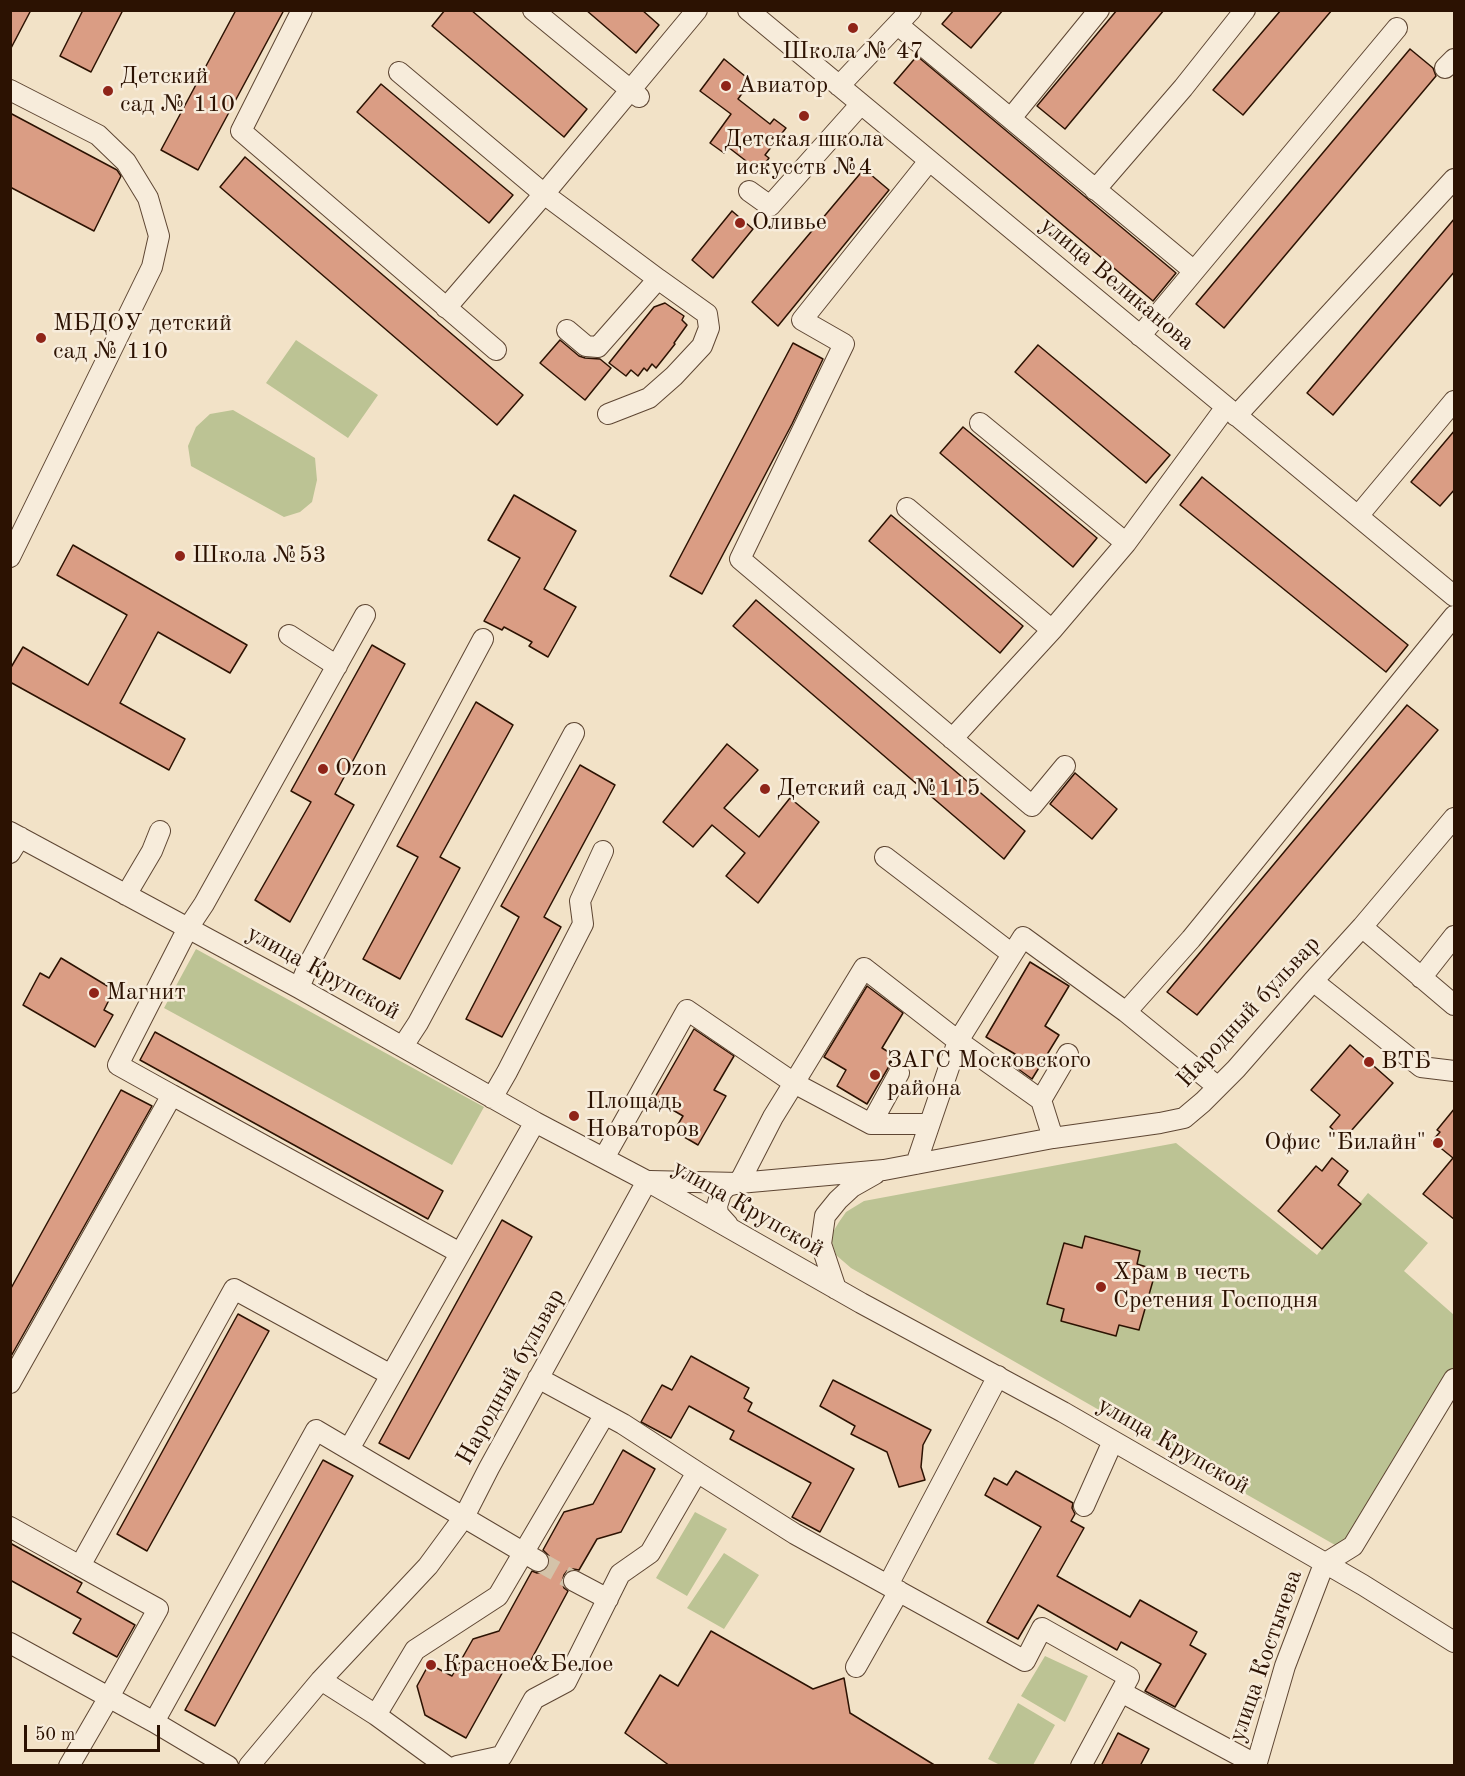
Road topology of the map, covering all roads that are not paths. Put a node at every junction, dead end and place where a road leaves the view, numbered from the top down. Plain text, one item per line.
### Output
1 (302, 10) edge
2 (533, 10) edge
3 (696, 10) edge
4 (748, 10) edge
5 (1099, 10) edge
6 (1245, 10) edge
7 (904, 18) edge
8 (1397, 28) dead end
9 (399, 72) dead end
10 (839, 86) junction
11 (10, 90) edge
12 (635, 94) junction
13 (861, 104) junction
14 (1011, 118) junction
15 (930, 161) junction
16 (1455, 179) edge
17 (1095, 190) junction
18 (749, 191) dead end
19 (544, 194) junction
20 (1194, 271) junction
21 (658, 279) junction
22 (446, 308) junction
23 (567, 330) dead end
24 (1140, 336) junction
25 (496, 350) dead end
26 (1455, 400) edge
27 (1231, 411) junction
28 (608, 414) dead end
29 (980, 423) dead end
30 (907, 508) dead end
31 (1358, 516) junction
32 (1126, 543) junction
33 (10, 557) edge
34 (1455, 596) edge
35 (365, 615) dead end
36 (1455, 616) edge
37 (1052, 630) junction
38 (289, 635) dead end
39 (483, 639) dead end
40 (337, 666) junction
41 (574, 733) dead end
42 (952, 740) junction
43 (1065, 766) dead end
44 (1455, 818) edge
45 (160, 831) dead end
46 (14, 841) edge
47 (603, 851) dead end
48 (885, 857) dead end
49 (126, 895) junction
50 (1362, 927) junction
51 (188, 928) junction
52 (1455, 936) edge
53 (1012, 954) junction
54 (1421, 978) junction
55 (1313, 981) junction
56 (299, 988) junction
57 (1455, 1005) edge
58 (1126, 1011) junction
59 (958, 1041) junction
60 (403, 1046) junction
61 (1068, 1054) dead end
62 (1455, 1071) edge
63 (899, 1073) dead end
64 (794, 1083) junction
65 (1218, 1087) junction
66 (172, 1095) junction
67 (492, 1098) junction
68 (1041, 1100) junction
69 (535, 1122) junction
70 (871, 1124) junction
71 (929, 1125) junction
72 (1053, 1138) junction
73 (604, 1158) junction
74 (916, 1164) junction
75 (884, 1170) junction
76 (647, 1181) junction
77 (739, 1183) junction
78 (730, 1227) junction
79 (460, 1253) junction
80 (836, 1289) junction
81 (391, 1375) junction
82 (998, 1376) junction
83 (538, 1378) junction
84 (1455, 1379) edge
85 (10, 1383) edge
86 (605, 1414) junction
87 (1113, 1441) junction
88 (350, 1449) junction
89 (697, 1472) junction
90 (1084, 1506) dead end
91 (464, 1517) junction
92 (10, 1527) edge
93 (531, 1556) junction
94 (1324, 1564) junction
95 (80, 1566) junction
96 (574, 1581) tunnel mouth
97 (893, 1588) junction
98 (608, 1599) junction
99 (1455, 1642) edge
100 (10, 1643) edge
101 (856, 1667) dead end
102 (321, 1680) junction
103 (1121, 1692) junction
104 (110, 1697) junction
105 (376, 1715) junction
106 (154, 1722) junction
107 (1256, 1765) edge
108 (69, 1766) edge
109 (228, 1766) edge
110 (249, 1766) edge
111 (446, 1766) edge
112 (457, 1766) edge
113 (1081, 1766) edge

1 - 22 street
2 - 12 street
3 - 12 street
4 - 10 street, улица Великанова
5 - 14 street
6 - 17 street
7 - 10 street
7 - 14 street
8 - 20 street
9 - 19 street
10 - 13 street, улица Великанова
11 - 33 street
12 - 19 street
13 - 15 street, улица Великанова
13 - 18 street
14 - 17 street
15 - 24 street, улица Великанова
15 - 42 street
16 - 27 street
17 - 20 street
19 - 21 street
19 - 22 street
20 - 24 street
21 - 23 street
21 - 28 street
22 - 25 street
24 - 27 street, улица Великанова
26 - 31 street
27 - 31 street, улица Великанова
27 - 32 street
29 - 32 street
30 - 37 street
31 - 34 street, улица Великанова
32 - 37 street
35 - 40 street
36 - 58 street
37 - 42 street
38 - 40 street
39 - 56 street
40 - 51 street
41 - 60 street
42 - 43 street
44 - 50 street, Народный бульвар
45 - 49 street
46 - 49 street, улица Крупской
47 - 67 street
48 - 53 street
49 - 51 street, улица Крупской
50 - 54 street
50 - 55 street, Народный бульвар
51 - 56 street, улица Крупской
51 - 66 street
52 - 54 street
53 - 58 street
53 - 59 street
54 - 57 street
55 - 62 street
55 - 65 street, Народный бульвар
56 - 60 street, улица Крупской
58 - 65 street
59 - 64 street
59 - 68 street
59 - 71 street
60 - 67 street, улица Крупской
61 - 68 street
63 - 70 street
64 - 70 street
64 - 73 street
64 - 77 street
65 - 72 street, Народный бульвар
66 - 79 street
66 - 85 street
67 - 69 street, улица Крупской
68 - 72 street
69 - 73 street, улица Крупской
69 - 79 street
70 - 71 street
71 - 74 street
72 - 74 street, Народный бульвар
73 - 76 street, улица Крупской
74 - 75 street, Народный бульвар
75 - 77 street, Народный бульвар
75 - 80 street, Народный бульвар
76 - 77 street, Народный бульвар
76 - 78 street, улица Крупской
76 - 83 street, Народный бульвар
77 - 78 street
78 - 80 street, улица Крупской
79 - 81 street
80 - 82 street, улица Крупской
81 - 88 street
81 - 95 street
82 - 87 street, улица Крупской
82 - 97 street
83 - 86 street
83 - 91 street, Народный бульвар
84 - 94 street
86 - 89 street
86 - 93 street
87 - 90 street
87 - 94 street, улица Крупской
88 - 91 street
88 - 106 street
89 - 97 street
89 - 98 street
91 - 93 street
91 - 102 street, Народный бульвар
92 - 95 street
93 - 105 street
94 - 99 street, улица Крупской
94 - 107 street, улица Костычева
95 - 104 street
96 - 98 street
97 - 101 street
97 - 103 street
98 - 112 street
100 - 104 street
102 - 105 street
102 - 110 street, Народный бульвар
103 - 107 street
103 - 113 street
104 - 106 street
104 - 108 street
105 - 111 street
106 - 109 street

